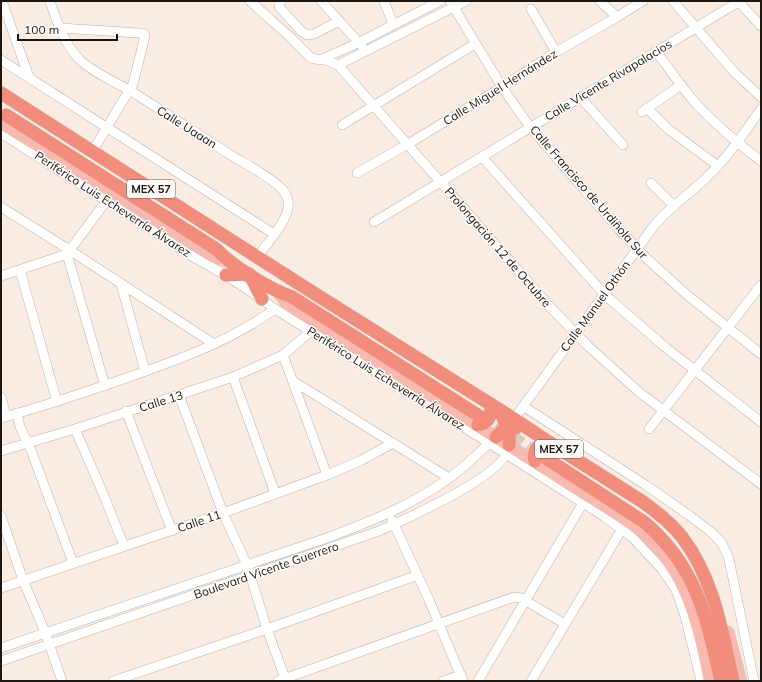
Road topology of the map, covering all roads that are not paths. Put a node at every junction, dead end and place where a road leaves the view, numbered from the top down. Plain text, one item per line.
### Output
1 (2, 1) edge
2 (50, 1) edge
3 (250, 1) edge
4 (281, 1) edge
5 (322, 1) edge
6 (384, 1) edge
7 (440, 1) edge
8 (466, 1) edge
9 (600, 1) edge
10 (643, 1) edge
11 (673, 1) edge
12 (739, 1) edge
13 (451, 4) edge
14 (531, 9) dead end
15 (617, 17) junction
16 (339, 21) junction
17 (393, 24) junction
18 (761, 26) edge
19 (696, 27) junction
20 (60, 28) junction
21 (360, 42) junction
22 (475, 44) junction
23 (365, 51) junction
24 (656, 51) junction
25 (556, 52) junction
26 (324, 59) junction
27 (1, 60) edge
28 (338, 65) junction
29 (29, 77) junction
30 (681, 85) junction
31 (502, 87) junction
32 (130, 91) junction
33 (1, 93) edge
34 (580, 97) junction
35 (761, 97) edge
36 (12, 102) edge
37 (373, 105) junction
38 (761, 109) edge
39 (3, 117) edge
40 (342, 124) dead end
41 (530, 127) junction
42 (107, 128) junction
43 (1, 133) edge
44 (737, 142) junction
45 (408, 144) junction
46 (623, 145) dead end
47 (92, 152) junction
48 (482, 157) junction
49 (761, 161) edge
50 (718, 166) junction
51 (357, 173) dead end
52 (441, 182) junction
53 (651, 183) dead end
54 (107, 200) junction
55 (674, 206) junction
56 (1, 207) edge
57 (11, 214) junction
58 (1, 217) edge
59 (374, 222) dead end
60 (274, 234) junction
61 (636, 249) junction
62 (69, 252) junction
63 (257, 257) junction
64 (20, 270) junction
65 (249, 274) junction
66 (226, 275) junction
67 (1, 276) edge
68 (121, 284) junction
69 (761, 286) edge
70 (605, 294) junction
71 (262, 299) junction
72 (275, 309) junction
73 (727, 328) junction
74 (311, 331) junction
75 (576, 334) junction
76 (214, 344) junction
77 (761, 354) edge
78 (283, 355) junction
79 (145, 371) junction
80 (694, 371) junction
81 (233, 377) junction
82 (293, 381) junction
83 (105, 386) junction
84 (179, 395) junction
85 (1, 396) edge
86 (58, 402) junction
87 (523, 406) junction
88 (495, 407) junction
89 (126, 411) junction
90 (663, 411) junction
91 (18, 413) junction
92 (4, 417) edge
93 (478, 420) junction
94 (761, 422) edge
95 (511, 424) junction
96 (75, 429) junction
97 (650, 429) dead end
98 (492, 440) junction
99 (28, 442) junction
100 (393, 443) junction
101 (550, 443) junction
102 (508, 450) junction
103 (1, 451) edge
104 (539, 459) junction
105 (327, 475) junction
106 (450, 478) junction
107 (761, 484) edge
108 (275, 493) junction
109 (583, 503) junction
110 (223, 513) junction
111 (388, 513) junction
112 (1, 516) edge
113 (394, 524) junction
114 (622, 529) junction
115 (172, 531) junction
116 (124, 546) junction
117 (73, 563) junction
118 (247, 565) junction
119 (418, 574) junction
120 (250, 576) junction
121 (23, 580) junction
122 (1, 588) edge
123 (526, 600) junction
124 (716, 604) junction
125 (439, 624) junction
126 (565, 624) junction
127 (267, 629) junction
128 (45, 632) junction
129 (49, 644) junction
130 (1, 648) edge
131 (1, 661) edge
132 (462, 678) edge
133 (283, 680) edge
134 (62, 681) edge
135 (113, 681) edge
136 (444, 681) edge
137 (478, 681) edge
138 (531, 681) edge
139 (701, 681) edge
140 (710, 681) edge
141 (721, 681) edge
142 (733, 681) edge
143 (741, 681) edge
144 (754, 681) edge

1 - 29 street
2 - 20 street, Calle Uaaan
3 - 26 street, Prolongación 12 de Octubre
4 - 16 street
5 - 16 street
6 - 17 street
7 - 17 street
8 - 13 street
9 - 15 street
10 - 15 street, Calle Miguel Hernández
11 - 19 street
12 - 18 street
12 - 19 street, Calle Vicente Rivapalacios
13 - 22 street, Calle Francisco de Urdiñola Sur
13 - 23 street
14 - 25 street
15 - 25 street, Calle Miguel Hernández
16 - 21 street
17 - 21 street
19 - 24 street, Calle Vicente Rivapalacios
19 - 35 street
20 - 32 street, Calle Uaaan
20 - 32 street
21 - 23 street
21 - 26 street
22 - 31 street, Calle Francisco de Urdiñola Sur
22 - 37 street
23 - 28 street
24 - 30 street
24 - 34 street, Calle Vicente Rivapalacios
25 - 31 street, Calle Miguel Hernández
26 - 28 street, Prolongación 12 de Octubre
27 - 29 street
28 - 37 street, Prolongación 12 de Octubre
29 - 42 street
30 - 44 street
30 - 50 street
31 - 41 street, Calle Francisco de Urdiñola Sur
31 - 45 street, Calle Miguel Hernández
32 - 42 street
32 - 60 street, Calle Uaaan
33 - 36 highway, MEX 57
34 - 41 street, Calle Vicente Rivapalacios
34 - 46 street
36 - 39 highway
36 - 47 highway, MEX 57
37 - 40 street
37 - 45 street, Prolongación 12 de Octubre
38 - 44 street, Calle Manuel Othón
39 - 65 highway, Periférico Luis Echeverría Álvarez / MEX 57
41 - 48 street, Calle Vicente Rivapalacios
41 - 61 street, Calle Francisco de Urdiñola Sur
42 - 47 street
42 - 60 street
43 - 54 street, Periférico Luis Echeverría Álvarez
44 - 49 street
44 - 50 street, Calle Manuel Othón
45 - 51 street, Calle Miguel Hernández
45 - 52 street, Prolongación 12 de Octubre
47 - 63 highway, MEX 57
48 - 52 street, Calle Vicente Rivapalacios
48 - 70 street
50 - 55 street, Calle Manuel Othón
52 - 59 street, Calle Vicente Rivapalacios
52 - 75 street, Prolongación 12 de Octubre
53 - 55 street
54 - 62 street
54 - 66 street, Periférico Luis Echeverría Álvarez
55 - 61 street, Calle Manuel Othón
56 - 57 street
57 - 58 street
57 - 62 street
60 - 63 street, Calle Uaaan
61 - 70 street, Calle Manuel Othón
61 - 73 street, Calle Francisco de Urdiñola Sur
62 - 64 street
62 - 68 street
62 - 83 street
63 - 88 highway, MEX 57
64 - 67 street
64 - 86 street
65 - 66 highway
65 - 71 highway
65 - 93 highway, Periférico Luis Echeverría Álvarez / MEX 57
66 - 71 street, Periférico Luis Echeverría Álvarez
68 - 76 street
68 - 79 street
69 - 73 street
70 - 75 street, Calle Manuel Othón
70 - 80 street
71 - 72 street, Periférico Luis Echeverría Álvarez
72 - 74 street, Periférico Luis Echeverría Álvarez
72 - 76 street
73 - 77 street, Calle Francisco de Urdiñola Sur
73 - 80 street
74 - 78 street, Calle 13
74 - 98 street, Periférico Luis Echeverría Álvarez
75 - 87 street, Calle Manuel Othón
75 - 90 street, Prolongación 12 de Octubre
76 - 79 street
78 - 81 street, Calle 13
78 - 82 street
79 - 83 street
80 - 90 street
80 - 94 street
81 - 84 street, Calle 13
81 - 108 street
82 - 100 street
82 - 105 street
83 - 86 street
84 - 89 street, Calle 13
84 - 110 street
85 - 92 street
86 - 91 street
87 - 95 street, Calle Manuel Othón
87 - 144 street
88 - 93 highway
88 - 95 highway, MEX 57
89 - 96 street, Calle 13
89 - 115 street
90 - 97 street
90 - 107 street, Prolongación 12 de Octubre
91 - 92 street
91 - 99 street
93 - 98 main road, Periférico Luis Echeverría Álvarez
95 - 98 highway
95 - 101 highway, MEX 57
95 - 102 highway
96 - 99 street, Calle 13
96 - 116 street
98 - 102 main road, Periférico Luis Echeverría Álvarez
98 - 106 street, Boulevard Vicente Guerrero
99 - 103 street, Calle 13
99 - 117 street
100 - 105 street, Calle 11
100 - 106 street
101 - 104 highway
101 - 124 highway, MEX 57
102 - 104 main road, Periférico Luis Echeverría Álvarez
102 - 109 street, Periférico Luis Echeverría Álvarez
102 - 113 street, Boulevard Vicente Guerrero
104 - 140 main road, Periférico Luis Echeverría Álvarez
104 - 141 highway, Periférico Luis Echeverría Álvarez / MEX 57
105 - 108 street, Calle 11
106 - 111 street, Boulevard Vicente Guerrero
108 - 110 street, Calle 11
109 - 114 street, Periférico Luis Echeverría Álvarez
109 - 123 street
110 - 115 street, Calle 11
110 - 118 street
111 - 113 street
111 - 118 street, Boulevard Vicente Guerrero
112 - 121 street
113 - 119 street
113 - 120 street, Boulevard Vicente Guerrero
114 - 126 street
114 - 139 street, Periférico Luis Echeverría Álvarez
115 - 116 street, Calle 11
116 - 117 street, Calle 11
117 - 121 street, Calle 11
118 - 120 street
118 - 128 street, Boulevard Vicente Guerrero
119 - 125 street
119 - 127 street
120 - 127 street
120 - 129 street, Boulevard Vicente Guerrero
121 - 122 street, Calle 11
121 - 128 street
123 - 125 street
123 - 126 street
123 - 137 street
124 - 142 highway, MEX 57
124 - 143 main road
125 - 132 street
125 - 133 street
126 - 138 street
127 - 133 street
127 - 135 street
128 - 129 street
128 - 130 street, Boulevard Vicente Guerrero
129 - 131 street, Boulevard Vicente Guerrero
129 - 134 street
132 - 136 street

